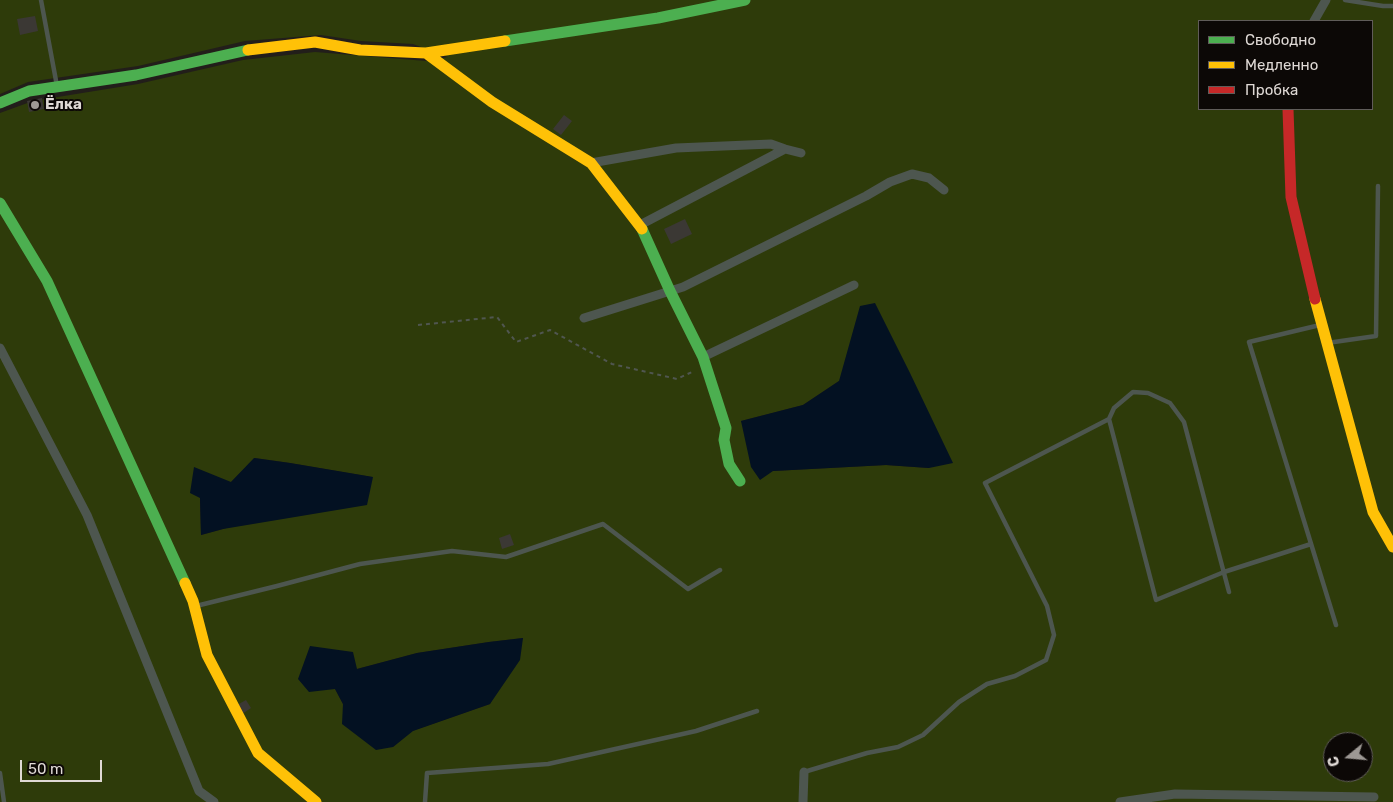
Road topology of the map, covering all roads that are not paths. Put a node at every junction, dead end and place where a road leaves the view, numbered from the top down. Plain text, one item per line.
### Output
1 (41, 0) edge
2 (745, 0) edge
3 (1326, 0) edge
4 (1344, 0) edge
5 (1393, 6) edge
6 (1315, 20) edge
7 (426, 53) junction
8 (57, 87) junction
9 (0, 103) edge
10 (1288, 110) edge
11 (785, 149) junction
12 (801, 153) dead end
13 (591, 163) junction
14 (1378, 186) dead end
15 (944, 190) dead end
16 (0, 203) edge
17 (640, 225) junction
18 (854, 285) dead end
19 (670, 291) junction
20 (584, 318) dead end
21 (1321, 325) junction
22 (1326, 343) junction
23 (0, 348) edge
24 (704, 361) junction
25 (1110, 419) junction
26 (740, 481) dead end
27 (1311, 544) junction
28 (1393, 547) edge
29 (720, 570) dead end
30 (1224, 572) junction
31 (1229, 592) dead end
32 (194, 606) junction
33 (1336, 625) dead end
34 (757, 711) dead end
35 (804, 772) joint
36 (0, 773) edge
37 (1374, 797) dead end
38 (4, 802) edge
39 (214, 802) edge
40 (316, 802) edge
41 (425, 802) edge
42 (803, 802) edge
43 (1120, 802) edge

1 - 8 lane
2 - 7 street
3 - 6 street
4 - 5 lane
7 - 8 street
7 - 13 street
8 - 9 street
10 - 21 street
11 - 12 street
11 - 13 street
11 - 17 street
13 - 17 street
14 - 22 lane
15 - 19 street
16 - 32 street
17 - 19 street
18 - 24 street
19 - 20 street
19 - 24 street
21 - 22 street
21 - 27 lane
22 - 28 street
23 - 39 street
24 - 26 street
25 - 30 lane
25 - 30 lane
25 - 35 lane
27 - 30 lane
27 - 33 lane
29 - 32 lane
30 - 31 lane
32 - 40 street
34 - 41 lane
35 - 42 street
36 - 38 lane
37 - 43 street

